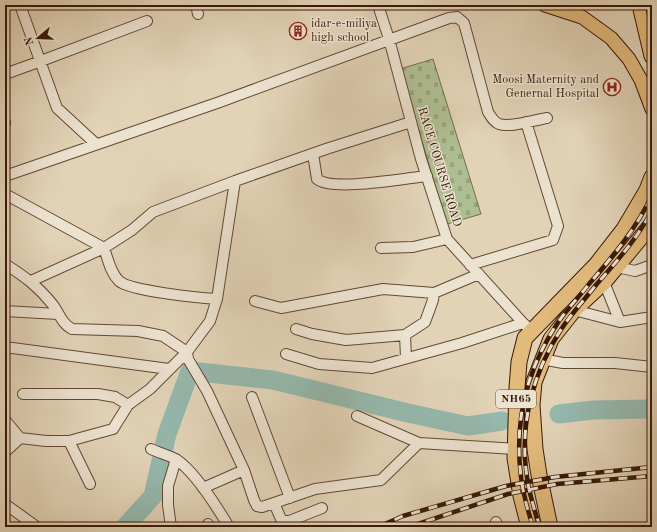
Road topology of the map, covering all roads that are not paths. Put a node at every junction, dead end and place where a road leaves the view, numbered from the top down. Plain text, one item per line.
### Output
1 (20, 5) edge
2 (378, 5) edge
3 (545, 5) edge
4 (640, 5) edge
5 (147, 21) dead end
6 (389, 39) junction
7 (652, 56) edge
8 (41, 61) junction
9 (5, 74) edge
10 (650, 104) edge
11 (547, 118) dead end
12 (411, 122) junction
13 (526, 122) junction
14 (96, 144) junction
15 (314, 154) junction
16 (5, 176) edge
17 (427, 176) junction
18 (652, 177) edge
19 (234, 181) junction
20 (5, 194) edge
21 (652, 224) edge
22 (447, 239) junction
23 (104, 248) junction
24 (381, 248) dead end
25 (5, 264) edge
26 (470, 265) junction
27 (652, 266) edge
28 (617, 267) junction
29 (479, 274) junction
30 (31, 281) junction
31 (604, 282) junction
32 (434, 293) junction
33 (217, 299) junction
34 (255, 301) dead end
35 (574, 310) junction
36 (5, 311) edge
37 (58, 314) junction
38 (652, 317) edge
39 (620, 322) junction
40 (528, 327) junction
41 (296, 329) dead end
42 (405, 335) junction
43 (5, 347) edge
44 (286, 354) dead end
45 (187, 356) junction
46 (406, 358) junction
47 (542, 359) junction
48 (652, 367) edge
49 (169, 369) junction
50 (23, 394) dead end
51 (252, 397) dead end
52 (128, 405) junction
53 (357, 416) dead end
54 (5, 420) edge
55 (5, 434) edge
56 (18, 440) junction
57 (69, 441) junction
58 (419, 443) junction
59 (151, 449) dead end
60 (516, 449) junction
61 (5, 452) edge
62 (176, 459) junction
63 (244, 470) junction
64 (90, 484) dead end
65 (203, 488) junction
66 (290, 498) junction
67 (274, 503) junction
68 (5, 504) edge
69 (322, 508) dead end
70 (37, 527) edge
71 (171, 527) edge
72 (229, 527) edge
73 (529, 527) edge
74 (550, 527) edge

1 - 8 street
2 - 6 street, RACE COURSE ROAD
3 - 10 main road
4 - 7 highway
5 - 8 street
6 - 12 street, RACE COURSE ROAD
6 - 13 street
6 - 14 street
8 - 9 street
8 - 14 street
11 - 13 street
12 - 15 street
12 - 17 street, RACE COURSE ROAD
13 - 26 street
14 - 16 street
15 - 17 street
15 - 19 street
17 - 22 street, RACE COURSE ROAD
18 - 40 highway, NH65
19 - 23 street
19 - 33 street
20 - 23 street
21 - 28 highway, NH65
22 - 24 street
22 - 26 street, RACE COURSE ROAD
23 - 30 street
23 - 33 street
25 - 30 street
26 - 29 street, RACE COURSE ROAD
27 - 28 street
28 - 31 highway, NH65
29 - 32 street
29 - 40 street, RACE COURSE ROAD
30 - 37 street
31 - 35 highway, NH65
31 - 39 street
32 - 34 street
32 - 42 street
33 - 45 street
35 - 39 street
35 - 47 highway, NH65
36 - 37 street
37 - 45 street
38 - 39 street
40 - 46 street
40 - 60 highway, NH65
41 - 42 street
42 - 46 street
43 - 49 street
44 - 46 street
45 - 49 street
45 - 63 street
47 - 48 street
47 - 74 highway, NH65
49 - 52 street
50 - 52 street
51 - 66 street
52 - 57 street
53 - 58 street
54 - 56 street
55 - 56 street
56 - 57 street
56 - 61 street
57 - 64 street
58 - 60 street
58 - 66 street
59 - 62 street
60 - 73 highway, NH65
62 - 65 street
62 - 71 street
63 - 65 street
63 - 67 street
65 - 72 street
66 - 67 street
67 - 69 street
68 - 70 street

